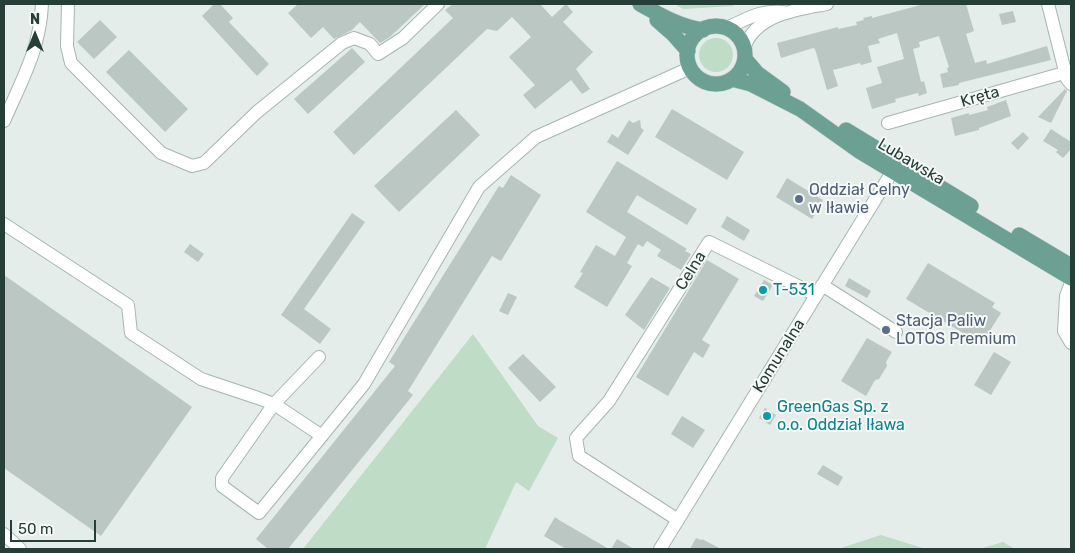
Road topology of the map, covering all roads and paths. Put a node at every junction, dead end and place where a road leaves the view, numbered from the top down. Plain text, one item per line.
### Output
1 (42, 4) edge
2 (68, 4) edge
3 (438, 4) edge
4 (639, 4) edge
5 (827, 4) edge
6 (1048, 4) edge
7 (786, 13) junction
8 (726, 28) junction
9 (703, 30) junction
10 (688, 51) junction
11 (744, 54) junction
12 (690, 68) junction
13 (1069, 76) edge
14 (732, 79) junction
15 (4, 121) edge
16 (888, 123) dead end
17 (895, 166) junction
18 (4, 224) edge
19 (1071, 266) edge
20 (1071, 278) edge
21 (1071, 283) edge
22 (819, 290) junction
23 (896, 332) dead end
24 (1071, 344) edge
25 (318, 357) dead end
26 (274, 404) junction
27 (322, 436) junction
28 (678, 520) junction
29 (4, 534) edge
30 (20, 549) edge
31 (660, 549) edge

1 - 15 street
2 - 3 street
4 - 9 main road
4 - 10 main road
5 - 7 street
6 - 13 street
7 - 8 street
7 - 11 street
8 - 9 main road
8 - 11 main road
9 - 10 main road
10 - 12 main road
11 - 14 main road
11 - 17 main road, Lubawska
12 - 14 main road
12 - 27 street
13 - 16 street, Kręta
14 - 17 main road, Lubawska
17 - 19 main road, Lubawska
17 - 20 main road, Lubawska
17 - 22 street, Komunalna
18 - 26 street
21 - 24 street
22 - 23 street
22 - 28 street, Komunalna
22 - 28 street, Celna
25 - 26 street
26 - 27 street
26 - 27 street
28 - 31 street, Komunalna
29 - 30 street

